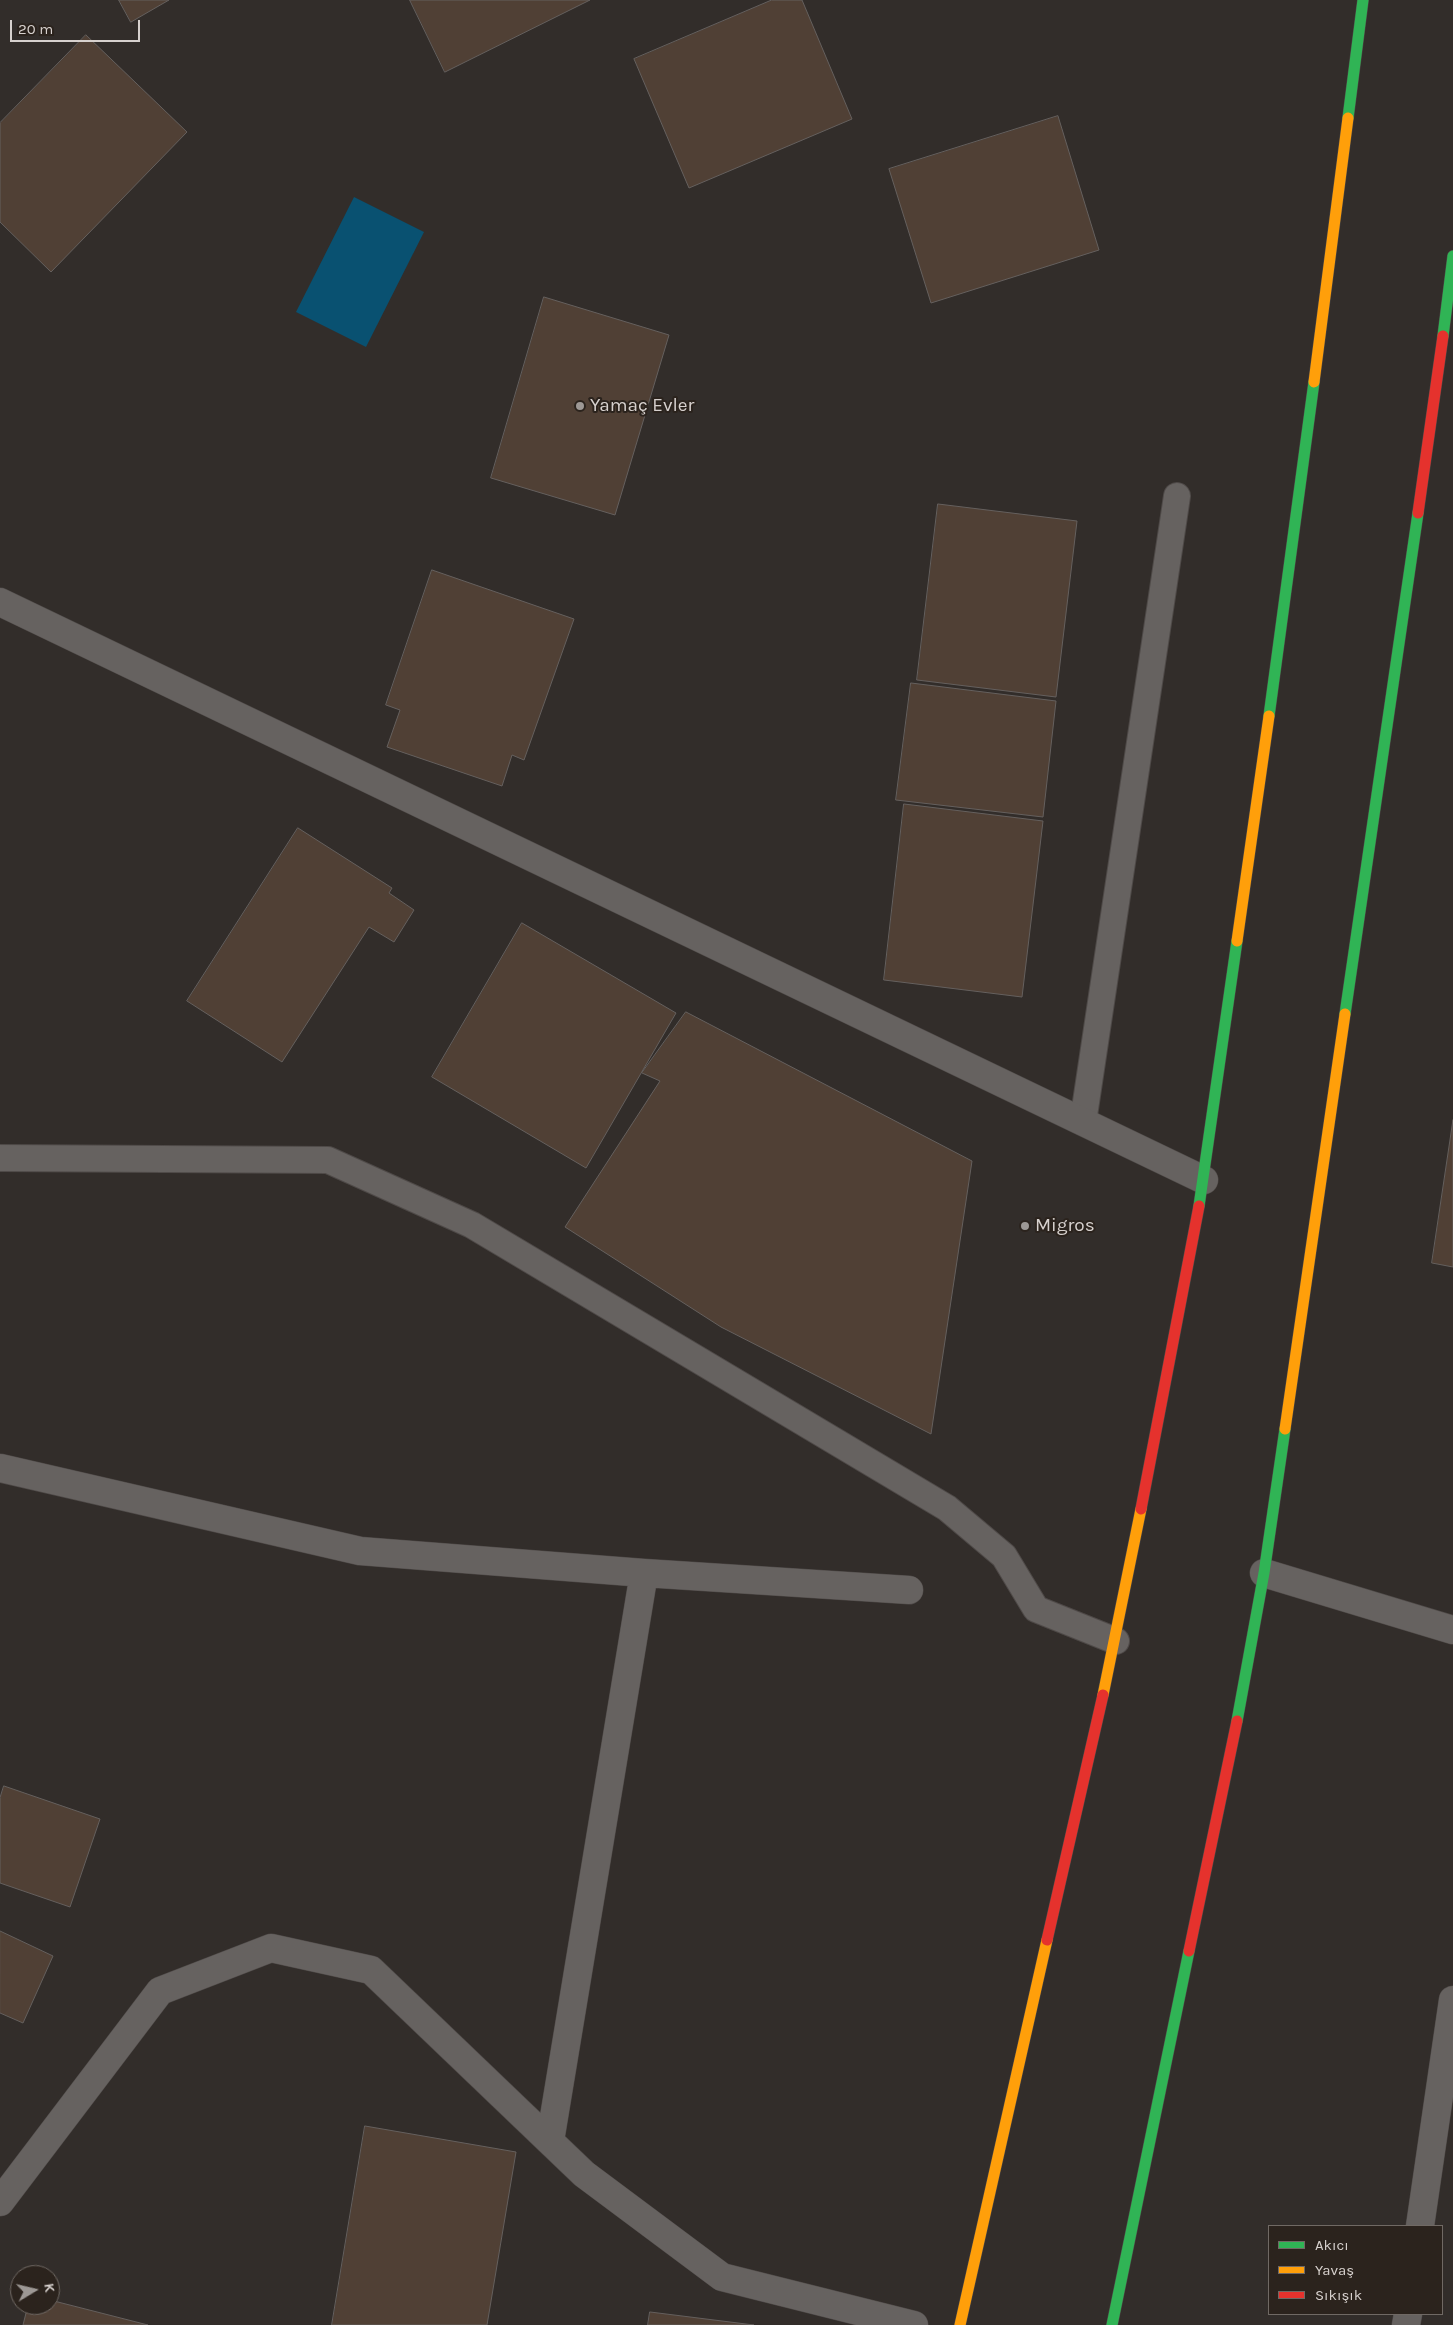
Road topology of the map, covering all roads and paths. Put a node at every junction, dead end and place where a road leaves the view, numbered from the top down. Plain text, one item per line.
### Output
1 (1363, 0) edge
2 (1453, 256) edge
3 (1450, 321) edge
4 (1177, 496) dead end
5 (0, 602) edge
6 (1083, 1122) junction
7 (0, 1158) edge
8 (1204, 1180) junction
9 (0, 1468) edge
10 (644, 1573) junction
11 (1264, 1573) junction
12 (909, 1590) dead end
13 (1453, 1630) edge
14 (1116, 1641) junction
15 (1453, 2000) edge
16 (550, 2141) junction
17 (0, 2202) edge
18 (1420, 2225) edge
19 (914, 2325) edge
20 (960, 2325) edge
21 (1112, 2325) edge

1 - 8 main road
2 - 3 main road
3 - 11 main road
4 - 6 lane
5 - 6 street
6 - 8 street
7 - 14 lane
8 - 14 main road
9 - 10 street
10 - 12 street
10 - 16 street
11 - 13 street
11 - 21 main road
14 - 20 main road
15 - 18 street
16 - 17 street
16 - 19 street

